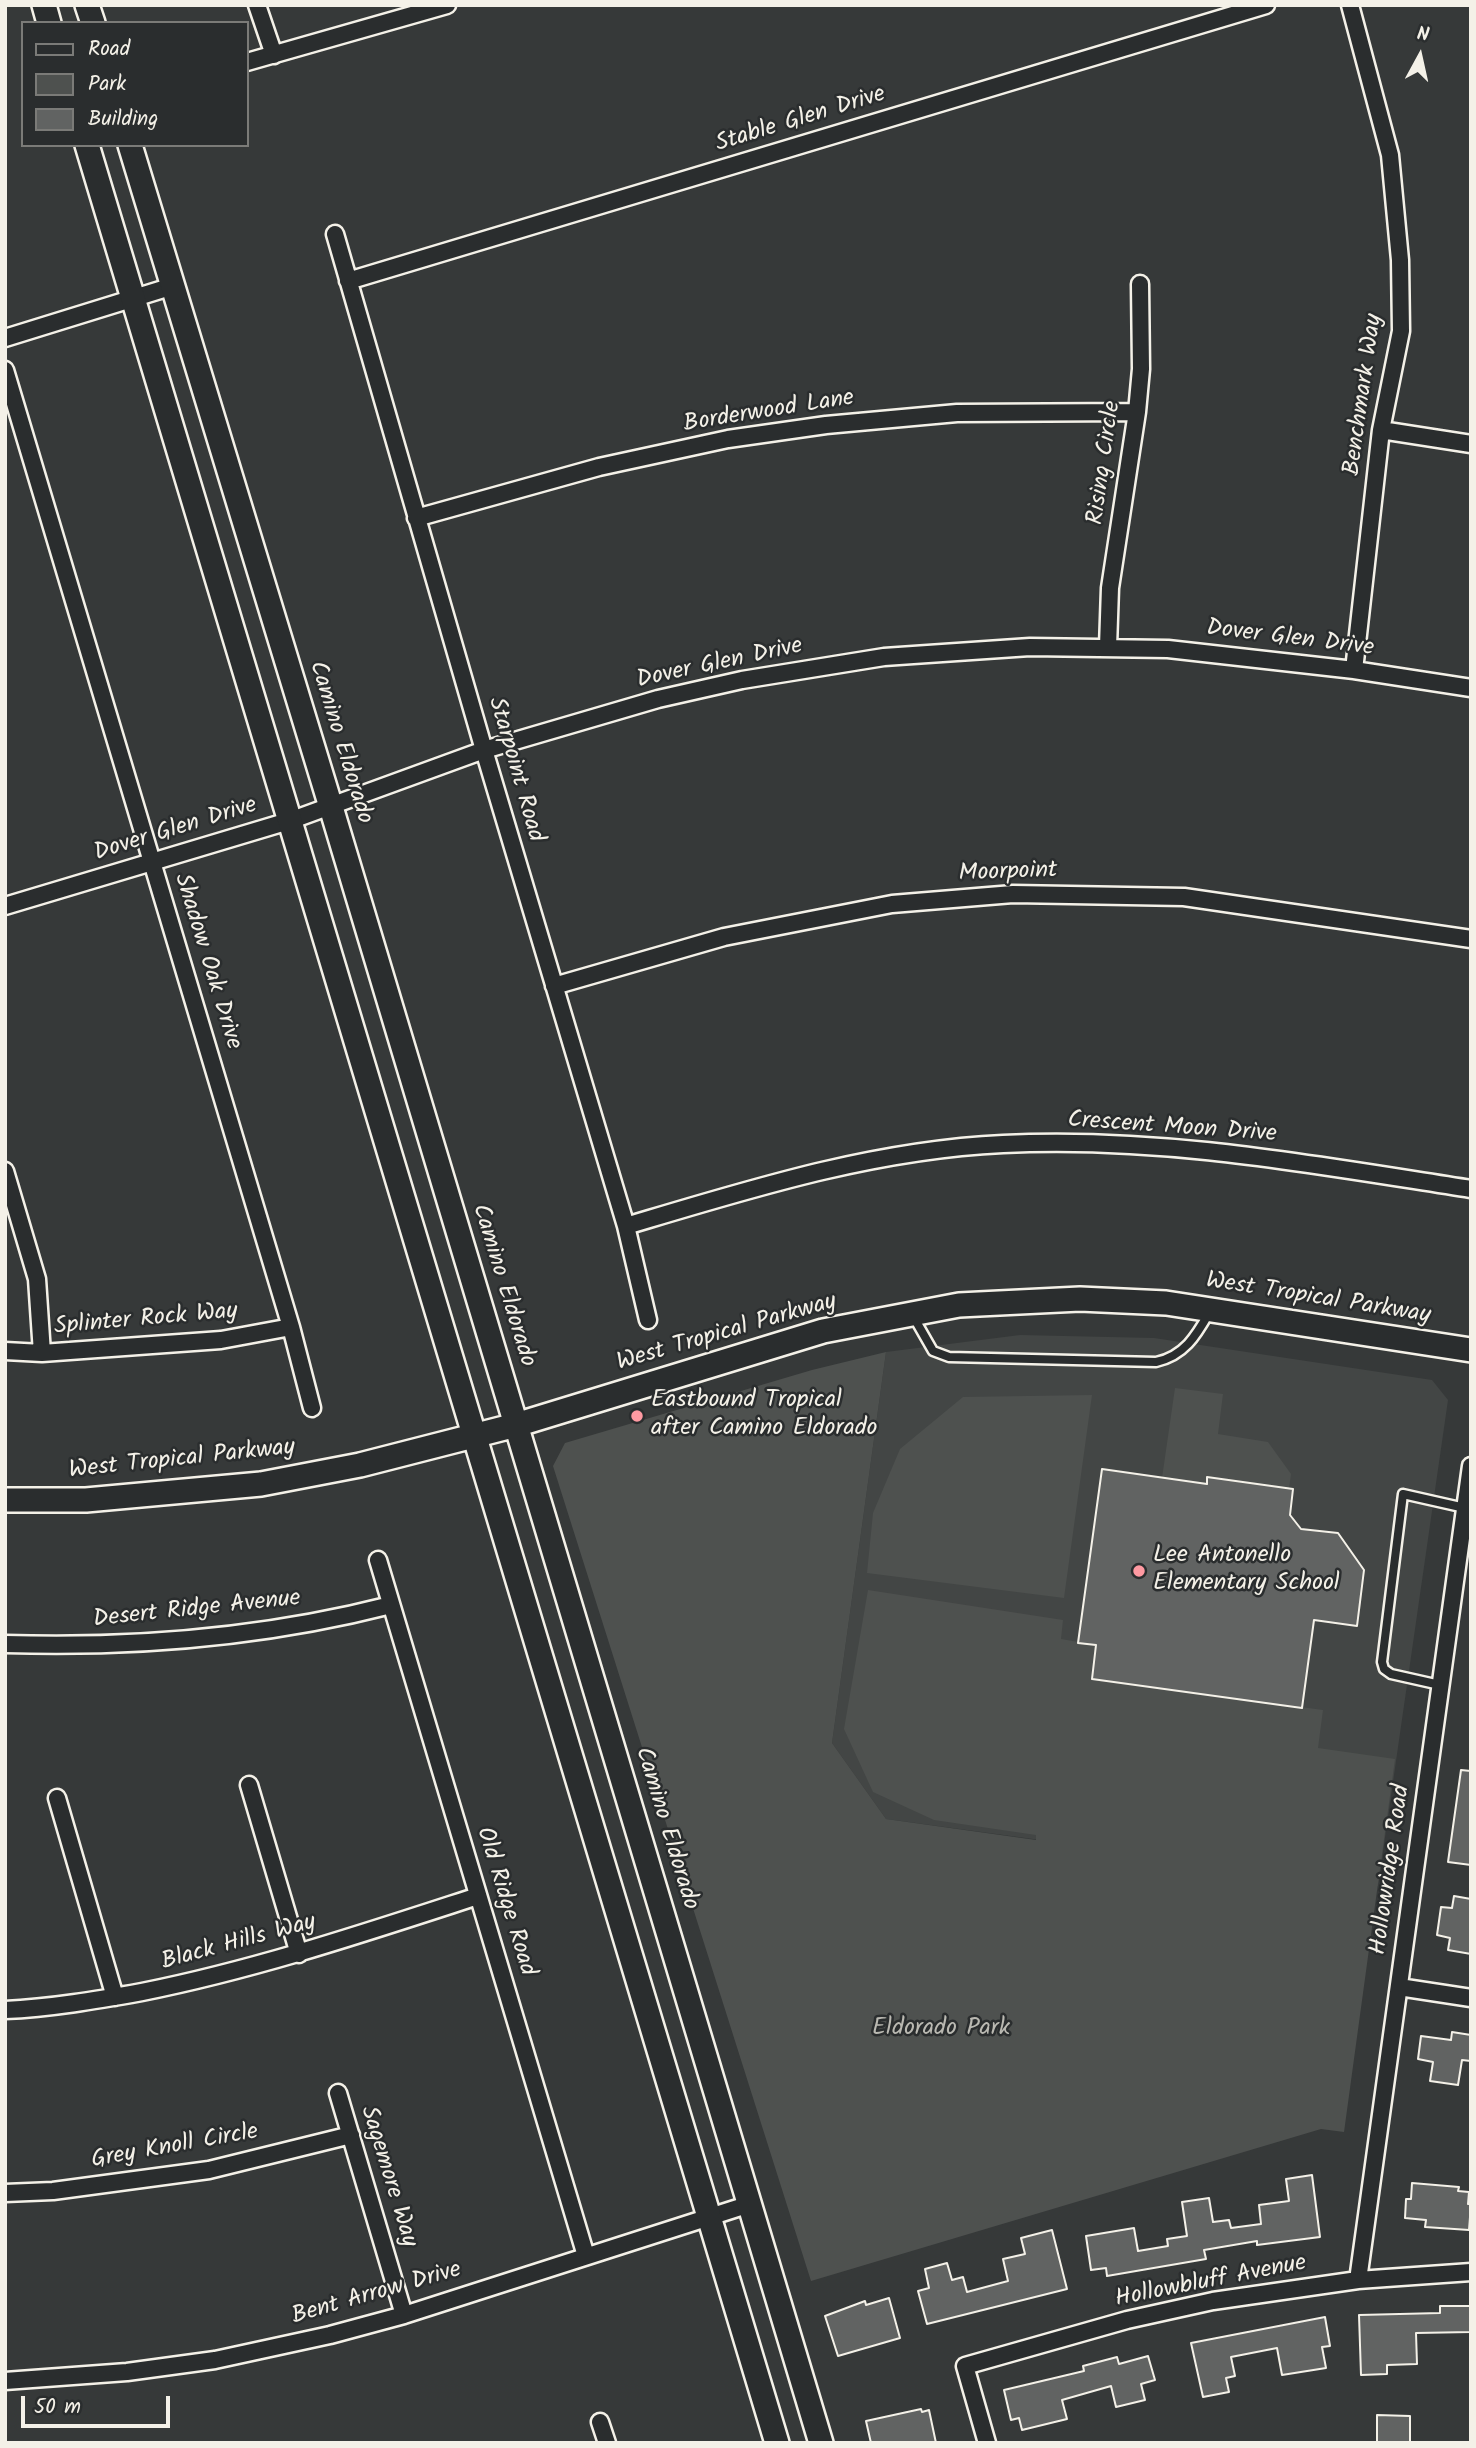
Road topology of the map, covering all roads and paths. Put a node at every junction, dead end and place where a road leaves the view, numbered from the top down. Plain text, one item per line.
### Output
1 (257, 5) edge
2 (447, 5) edge
3 (1266, 5) edge
4 (1350, 5) edge
5 (274, 55) junction
6 (248, 62) edge
7 (88, 147) edge
8 (131, 147) edge
9 (335, 234) dead end
10 (348, 281) junction
11 (1140, 284) dead end
12 (173, 286) junction
13 (134, 297) junction
14 (5, 338) edge
15 (5, 370) edge
16 (1137, 412) junction
17 (1381, 430) junction
18 (1471, 444) edge
19 (416, 518) junction
20 (1108, 647) junction
21 (1354, 670) junction
22 (1471, 688) edge
23 (484, 750) junction
24 (331, 807) junction
25 (292, 820) junction
26 (152, 862) junction
27 (5, 906) edge
28 (1471, 939) edge
29 (554, 986) junction
30 (5, 1171) edge
31 (1471, 1189) edge
32 (626, 1226) junction
33 (1211, 1310) junction
34 (911, 1314) junction
35 (648, 1320) dead end
36 (291, 1327) junction
37 (1471, 1350) edge
38 (5, 1351) edge
39 (42, 1353) junction
40 (312, 1408) dead end
41 (516, 1425) junction
42 (473, 1436) junction
43 (1471, 1466) edge
44 (5, 1500) edge
45 (1468, 1508) edge
46 (378, 1560) dead end
47 (391, 1605) junction
48 (5, 1644) edge
49 (1440, 1685) junction
50 (249, 1785) dead end
51 (57, 1798) dead end
52 (478, 1896) junction
53 (299, 1954) junction
54 (1399, 1987) junction
55 (115, 1997) junction
56 (1471, 1998) edge
57 (5, 2010) edge
58 (338, 2093) dead end
59 (351, 2135) junction
60 (5, 2193) edge
61 (750, 2204) junction
62 (708, 2218) junction
63 (586, 2256) junction
64 (1471, 2272) edge
65 (1358, 2280) junction
66 (404, 2315) junction
67 (5, 2381) edge
68 (600, 2422) dead end
69 (607, 2443) edge
70 (777, 2443) edge
71 (821, 2443) edge
72 (987, 2443) edge

1 - 5 street
2 - 5 street
3 - 10 street, Stable Glen Drive
4 - 17 street, Benchmark Way
5 - 6 street
7 - 13 main road
8 - 12 main road, Camino Eldorado
9 - 10 street, Starpoint Road
10 - 19 street, Starpoint Road
11 - 16 street, Rising Circle
12 - 13 street
12 - 24 main road, Camino Eldorado
13 - 14 street
13 - 25 main road
15 - 26 street, Shadow Oak Drive
16 - 19 street, Borderwood Lane
16 - 20 street, Rising Circle
17 - 18 street
17 - 21 street, Benchmark Way
19 - 23 street, Starpoint Road
20 - 21 street, Dover Glen Drive
20 - 23 street, Dover Glen Drive
21 - 22 street, Dover Glen Drive
23 - 24 street, Dover Glen Drive
23 - 29 street, Starpoint Road
24 - 25 street, Dover Glen Drive
24 - 41 main road, Camino Eldorado
25 - 26 street, Dover Glen Drive
25 - 42 main road
26 - 27 street, Dover Glen Drive
26 - 36 street, Shadow Oak Drive
28 - 29 street, Moorpoint
29 - 32 street, Starpoint Road
30 - 39 street
31 - 32 street, Crescent Moon Drive
32 - 35 street, Starpoint Road
33 - 34 main road, West Tropical Parkway
33 - 34 lane
33 - 37 main road, West Tropical Parkway
34 - 41 main road, West Tropical Parkway
36 - 39 street, Splinter Rock Way
36 - 40 street, Shadow Oak Drive
38 - 39 street, Splinter Rock Way
41 - 42 main road, West Tropical Parkway
41 - 61 main road, Camino Eldorado
42 - 44 main road, West Tropical Parkway
42 - 62 main road
43 - 45 street, Hollowridge Road
45 - 49 street, Hollowridge Road
45 - 49 lane
46 - 47 street, Old Ridge Road
47 - 48 street, Desert Ridge Avenue
47 - 52 street, Old Ridge Road
49 - 54 street, Hollowridge Road
50 - 53 street
51 - 55 street
52 - 53 street, Black Hills Way
52 - 63 street, Old Ridge Road
53 - 55 street, Black Hills Way
54 - 56 street
54 - 65 street, Hollowridge Road
55 - 57 street, Black Hills Way
58 - 59 street, Sagemore Way
59 - 60 street, Grey Knoll Circle
59 - 66 street, Sagemore Way
61 - 62 street, Bent Arrow Drive
61 - 71 main road, Camino Eldorado
62 - 63 street, Bent Arrow Drive
62 - 70 main road
63 - 66 street, Bent Arrow Drive
64 - 65 street, Hollowbluff Avenue
65 - 72 street, Hollowbluff Avenue
66 - 67 street, Bent Arrow Drive
68 - 69 street

